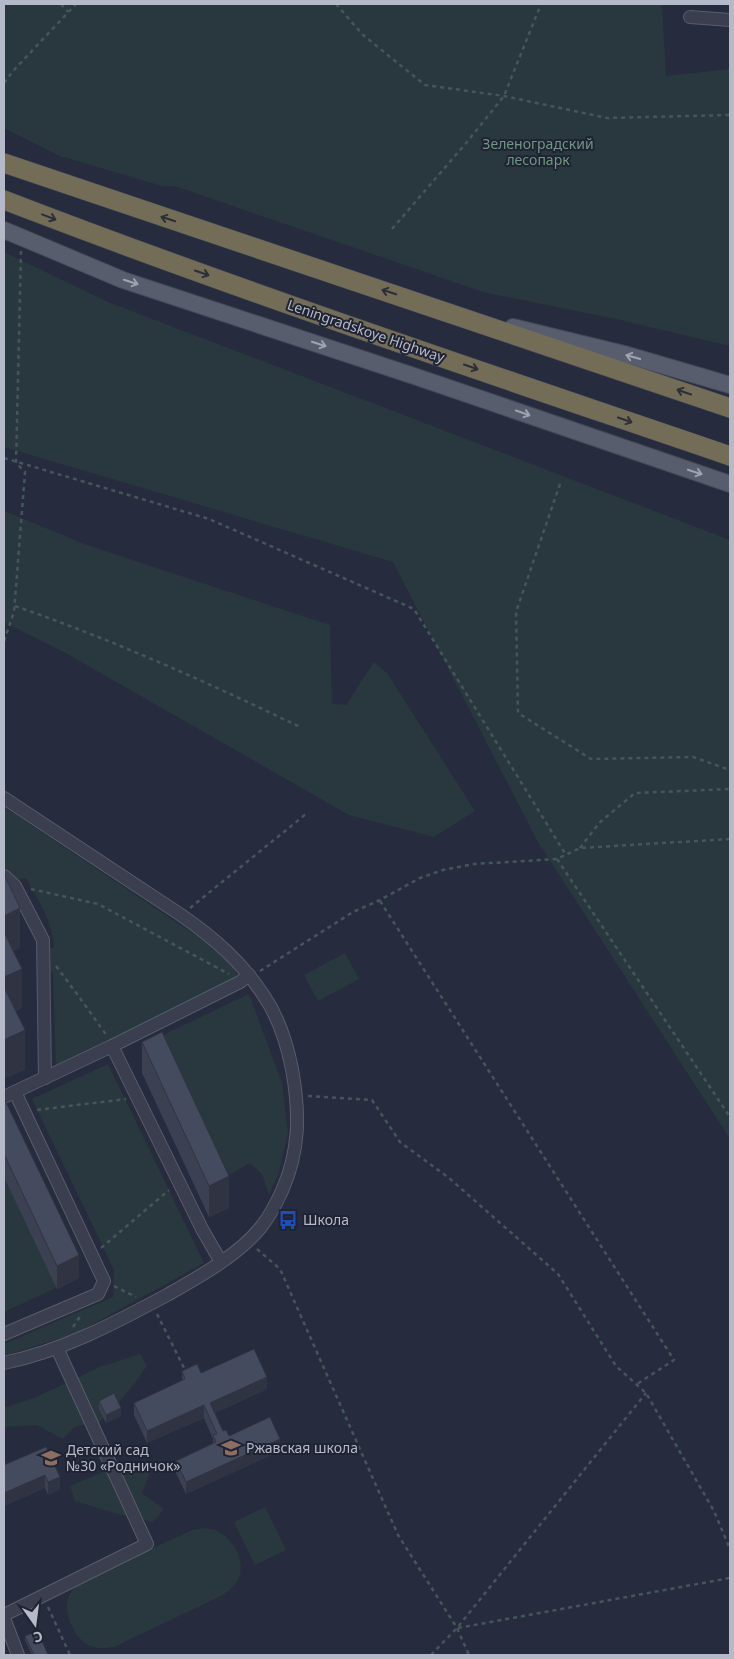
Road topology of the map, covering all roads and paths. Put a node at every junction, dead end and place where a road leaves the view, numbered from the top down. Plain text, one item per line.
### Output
1 (61, 4) edge
2 (76, 4) edge
3 (336, 4) edge
4 (541, 4) edge
5 (68, 12) junction
6 (690, 17) dead end
7 (730, 20) edge
8 (4, 83) edge
9 (504, 96) junction
10 (730, 115) edge
11 (4, 163) edge
12 (4, 200) edge
13 (392, 229) dead end
14 (4, 230) edge
15 (22, 237) junction
16 (435, 308) junction
17 (730, 386) edge
18 (730, 408) edge
19 (730, 456) edge
20 (4, 458) edge
21 (16, 462) junction
22 (560, 484) dead end
23 (730, 484) edge
24 (15, 606) junction
25 (4, 641) edge
26 (300, 727) dead end
27 (730, 770) edge
28 (730, 788) edge
29 (4, 798) edge
30 (306, 814) dead end
31 (730, 838) edge
32 (580, 848) junction
33 (566, 855) junction
34 (557, 858) junction
35 (4, 876) edge
36 (15, 886) junction
37 (380, 900) junction
38 (181, 915) junction
39 (55, 965) dead end
40 (248, 980) junction
41 (112, 1046) junction
42 (45, 1078) junction
43 (10, 1095) edge
44 (297, 1095) junction
45 (137, 1098) junction
46 (37, 1110) dead end
47 (730, 1117) edge
48 (178, 1182) junction
49 (248, 1242) junction
50 (92, 1256) junction
51 (221, 1262) junction
52 (104, 1281) junction
53 (98, 1294) junction
54 (150, 1304) junction
55 (4, 1334) edge
56 (57, 1348) junction
57 (4, 1363) edge
58 (190, 1380) edge
59 (638, 1384) junction
60 (646, 1393) junction
61 (730, 1548) edge
62 (730, 1578) edge
63 (43, 1596) junction
64 (4, 1616) edge
65 (457, 1628) junction
66 (18, 1655) edge
67 (70, 1655) edge
68 (431, 1655) edge
69 (469, 1655) edge

1 - 5 path
2 - 5 path
3 - 9 path
4 - 9 path
5 - 8 path
6 - 7 street
9 - 10 path
9 - 13 path
16 -> 11 highway
12 -> 19 highway, Leningradskoye Highway
14 - 15 main road, Leningradskoye Highway
15 - 21 path
15 -> 23 main road, Leningradskoye Highway
17 -> 16 main road
18 -> 16 highway
20 - 21 path
21 - 24 path
21 - 33 path
22 - 27 path
24 - 25 path
24 - 26 path
28 - 32 path
29 - 38 street
30 - 38 path
31 - 32 path
32 - 33 path
33 - 34 path
34 - 37 path
34 - 47 path
35 - 36 street
36 - 40 path
36 - 42 street
37 - 40 path
37 - 59 path
38 - 40 street
39 - 41 path
40 - 41 street
40 - 44 street
41 - 42 street
41 - 45 street
42 - 43 street
43 - 50 street
44 - 49 street
44 - 59 path
45 - 46 path
45 - 48 street
48 - 50 path
48 - 51 street
49 - 51 street
49 - 65 path
50 - 52 street
51 - 54 street
52 - 53 street
52 - 54 path
53 - 55 street
53 - 56 path
54 - 56 street
54 - 58 path
56 - 57 street
56 - 63 street
59 - 60 path
60 - 61 path
60 - 65 path
62 - 65 path
63 - 64 street
63 - 67 path
64 - 66 street
65 - 68 path
65 - 69 path

